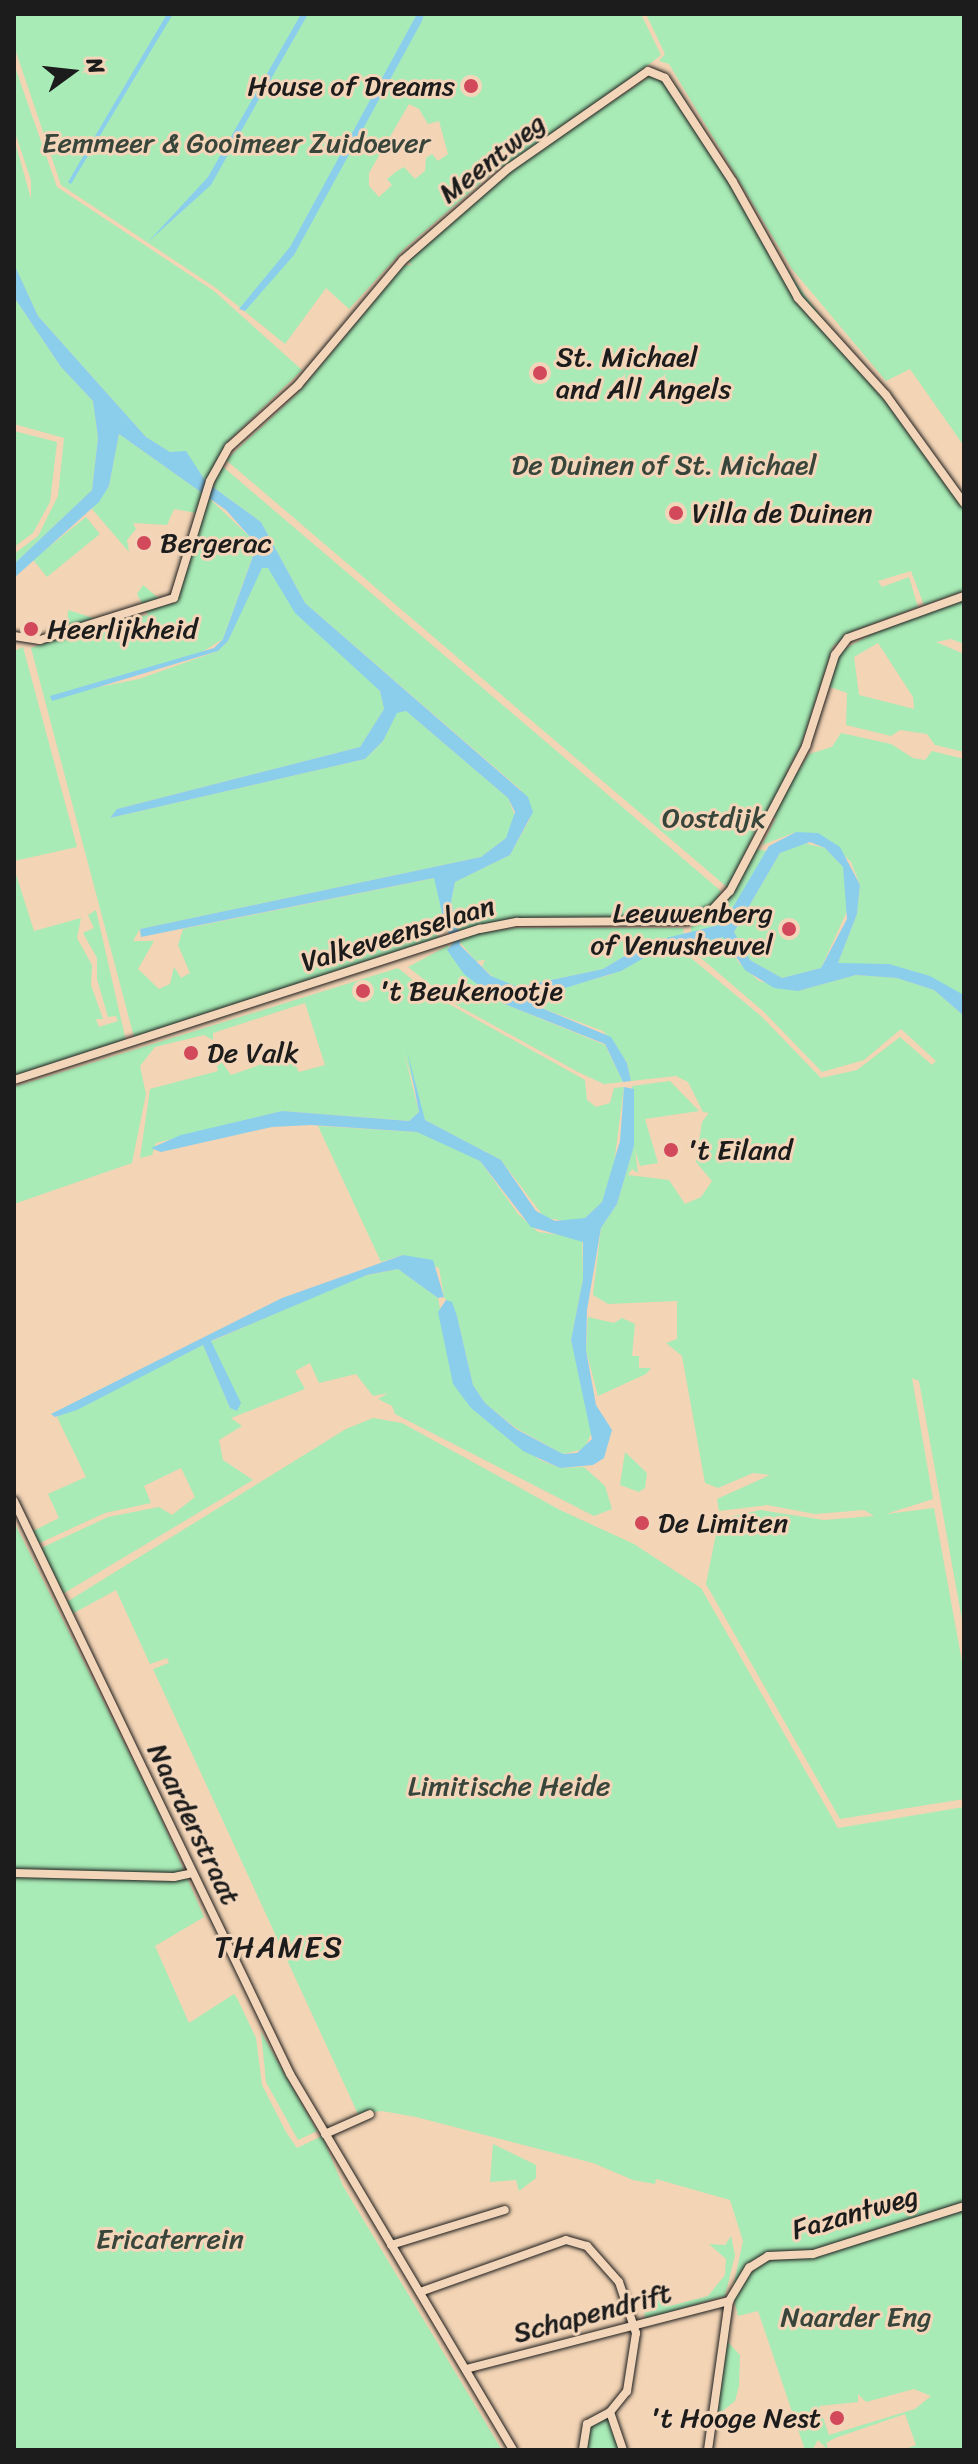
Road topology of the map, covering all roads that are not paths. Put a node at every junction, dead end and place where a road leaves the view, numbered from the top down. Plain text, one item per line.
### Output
1 (964, 503) edge
2 (964, 596) edge
3 (14, 636) edge
4 (14, 1080) edge
5 (14, 1501) edge
6 (14, 1873) edge
7 (193, 1873) junction
8 (370, 2114) dead end
9 (325, 2134) junction
10 (964, 2206) edge
11 (505, 2210) dead end
12 (391, 2245) junction
13 (420, 2292) junction
14 (729, 2299) junction
15 (635, 2324) junction
16 (466, 2369) junction
17 (610, 2412) junction
18 (513, 2450) edge
19 (583, 2450) edge
20 (623, 2450) edge
21 (708, 2450) edge

1 - 3 street, Meentweg
2 - 4 street, Valkeveenselaan
5 - 7 street, Naarderstraat
6 - 7 street
7 - 9 street, Naarderstraat
8 - 9 street
9 - 12 street, Naarderstraat
10 - 14 street, Fazantweg
11 - 12 street
12 - 13 street, Naarderstraat
13 - 15 street
13 - 16 street, Naarderstraat
14 - 15 street, Schapendrift
14 - 21 street
15 - 16 street, Schapendrift
15 - 17 street
16 - 18 street, Naarderstraat
17 - 19 street
17 - 20 street

